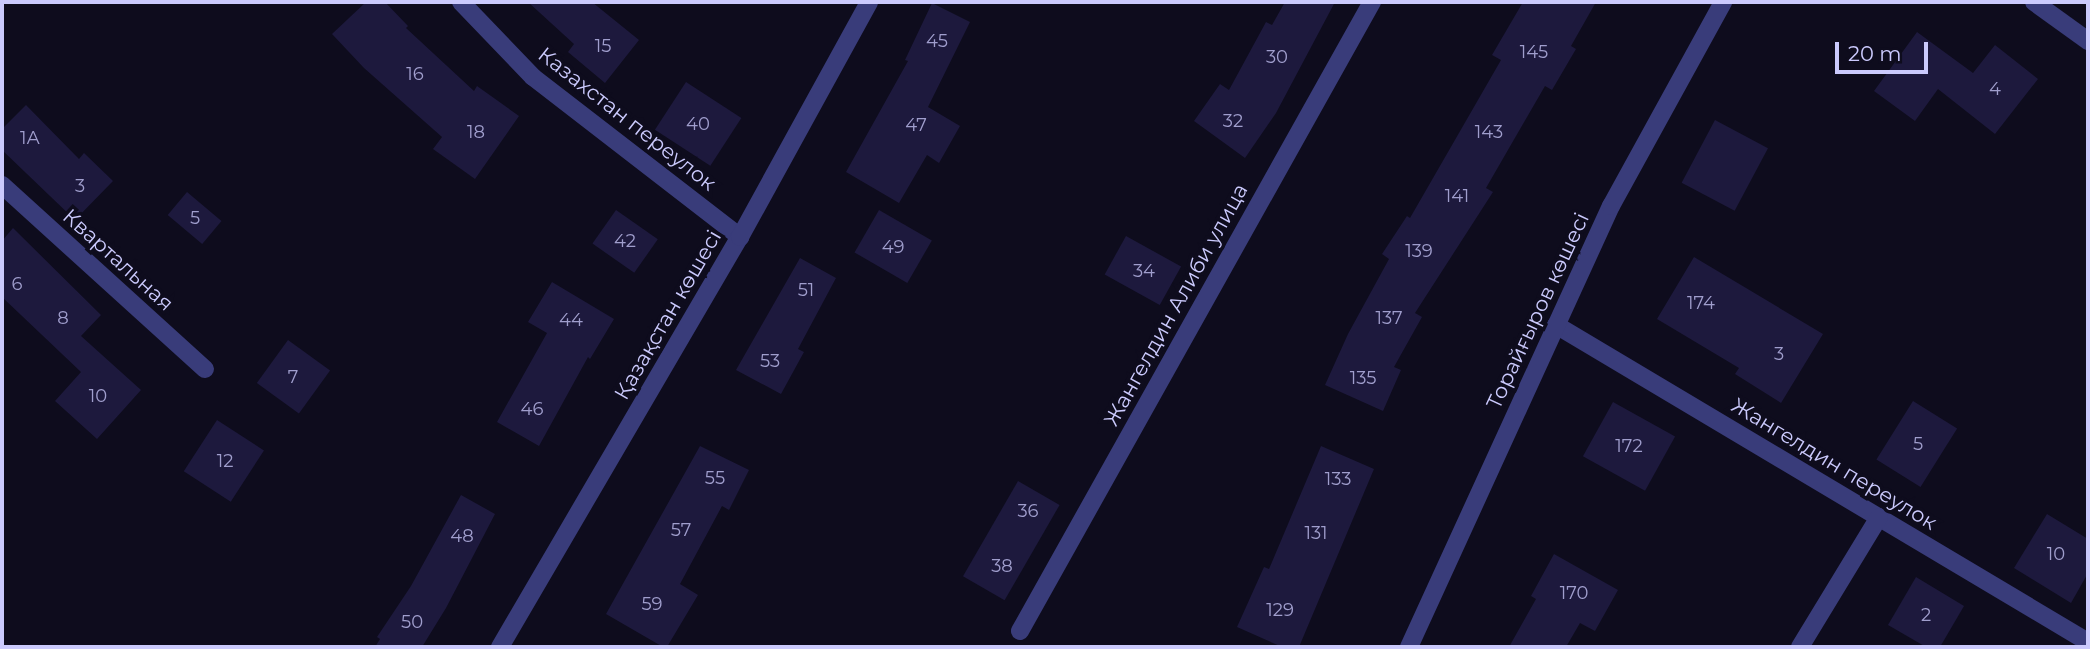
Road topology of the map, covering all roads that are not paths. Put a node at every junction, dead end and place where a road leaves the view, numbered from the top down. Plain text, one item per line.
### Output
1 (461, 2) edge
2 (869, 2) edge
3 (1372, 2) edge
4 (1723, 2) edge
5 (2034, 2) edge
6 (2088, 41) edge
7 (2, 185) edge
8 (740, 237) junction
9 (1556, 326) junction
10 (205, 369) dead end
11 (1879, 517) junction
12 (1020, 631) dead end
13 (2088, 642) edge
14 (500, 647) edge
15 (1409, 647) edge
16 (1800, 647) edge

1 - 8 street, Казахстан переулок
2 - 8 street, Қазақстан көшесі
3 - 12 street, Жангелдин Алиби улица
4 - 9 street, Торайғыров көшесі
5 - 6 street
7 - 10 street, Квартальная
8 - 14 street, Қазақстан көшесі
9 - 11 street, Жангелдин переулок
9 - 15 street, Торайғыров көшесі
11 - 13 street, Жангелдин переулок
11 - 16 street

